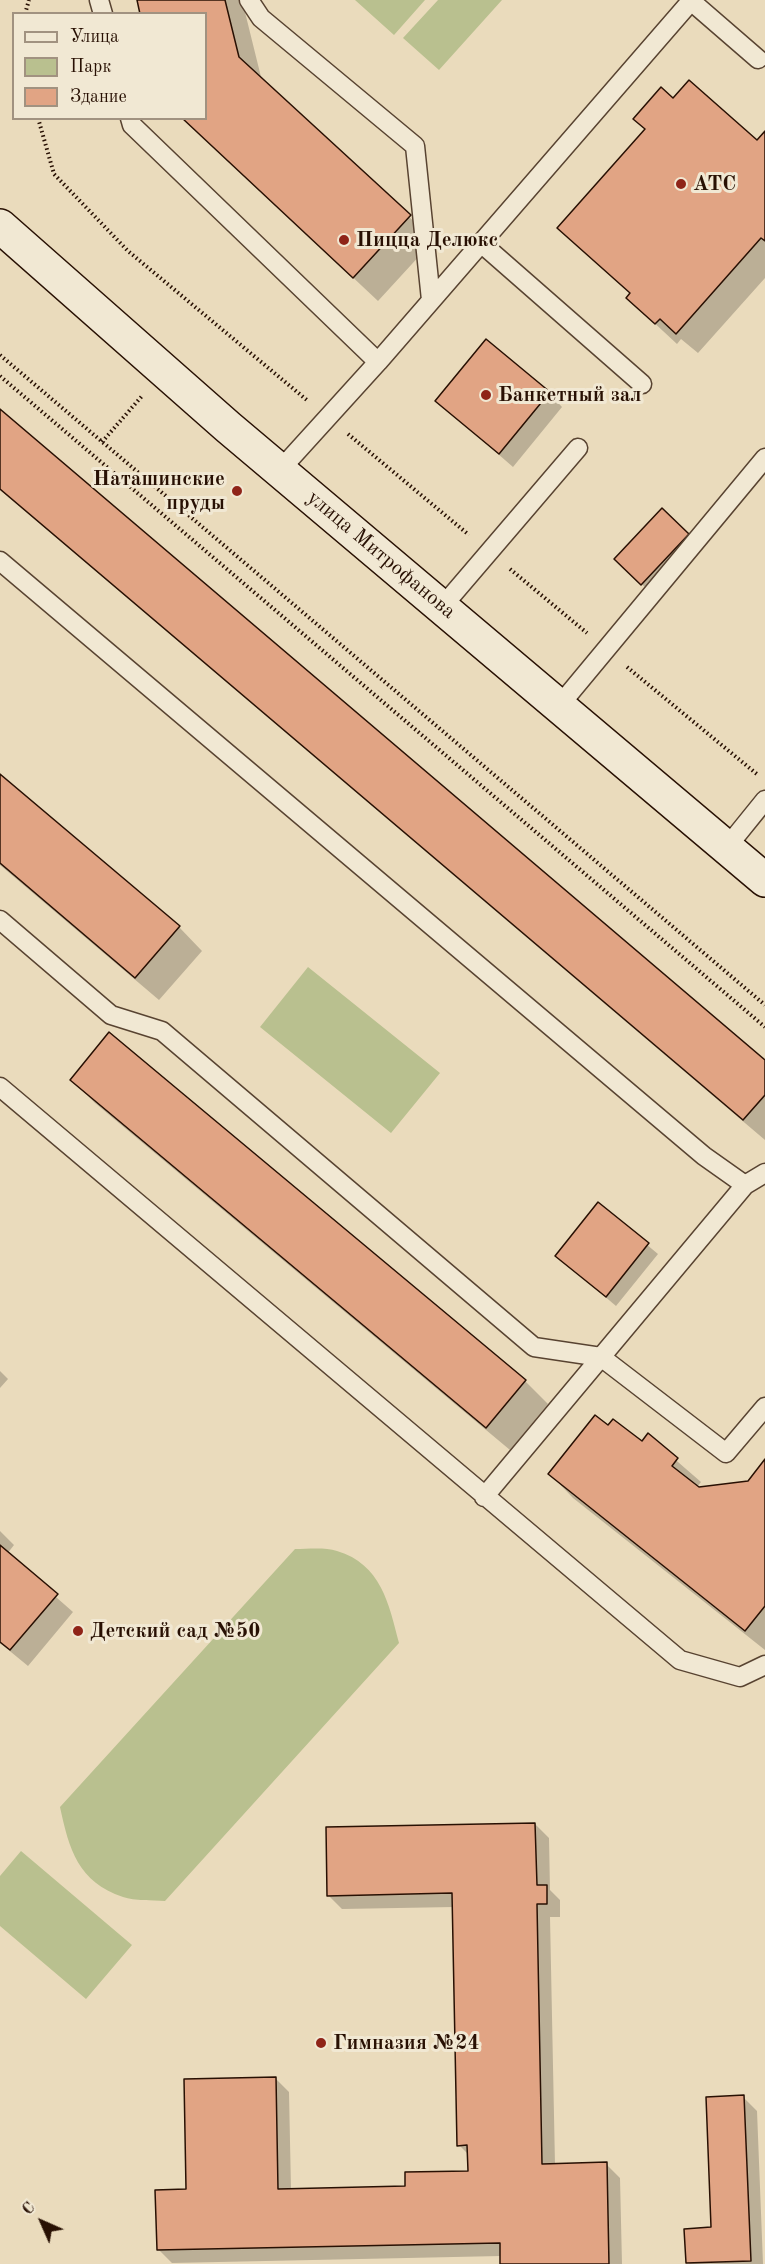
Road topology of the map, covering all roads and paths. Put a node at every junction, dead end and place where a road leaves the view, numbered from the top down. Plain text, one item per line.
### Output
1 (249, 0) edge
2 (758, 59) dead end
3 (39, 120) edge
4 (131, 120) edge
5 (3, 234) edge
6 (481, 243) junction
7 (431, 300) junction
8 (0, 355) edge
9 (378, 362) junction
10 (0, 376) edge
11 (642, 384) dead end
12 (327, 417) junction
13 (578, 448) dead end
14 (765, 458) edge
15 (280, 470) junction
16 (489, 552) junction
17 (0, 561) edge
18 (442, 607) junction
19 (606, 649) junction
20 (559, 706) junction
21 (765, 781) edge
22 (765, 800) edge
23 (727, 847) junction
24 (765, 880) edge
25 (0, 920) edge
26 (765, 1005) edge
27 (765, 1027) edge
28 (0, 1087) edge
29 (765, 1173) edge
30 (746, 1185) junction
31 (601, 1357) junction
32 (765, 1407) edge
33 (484, 1497) junction
34 (765, 1665) edge

1 - 7 lane
2 - 6 lane
3 - 12 path
4 - 9 lane
5 - 15 main road, улица Митрофанова
6 - 7 lane
6 - 11 lane
7 - 9 lane
8 - 26 path
9 - 12 lane
10 - 27 path
12 - 15 lane
12 - 16 path
13 - 16 lane
14 - 19 lane
15 - 18 main road, улица Митрофанова
16 - 18 lane
16 - 19 path
17 - 30 lane
18 - 20 main road, улица Митрофанова
19 - 20 lane
19 - 21 path
20 - 23 main road, улица Митрофанова
22 - 23 lane
23 - 24 main road, улица Митрофанова
25 - 31 lane
28 - 33 lane
29 - 30 lane
30 - 31 lane
31 - 32 lane
31 - 33 lane
33 - 34 lane

